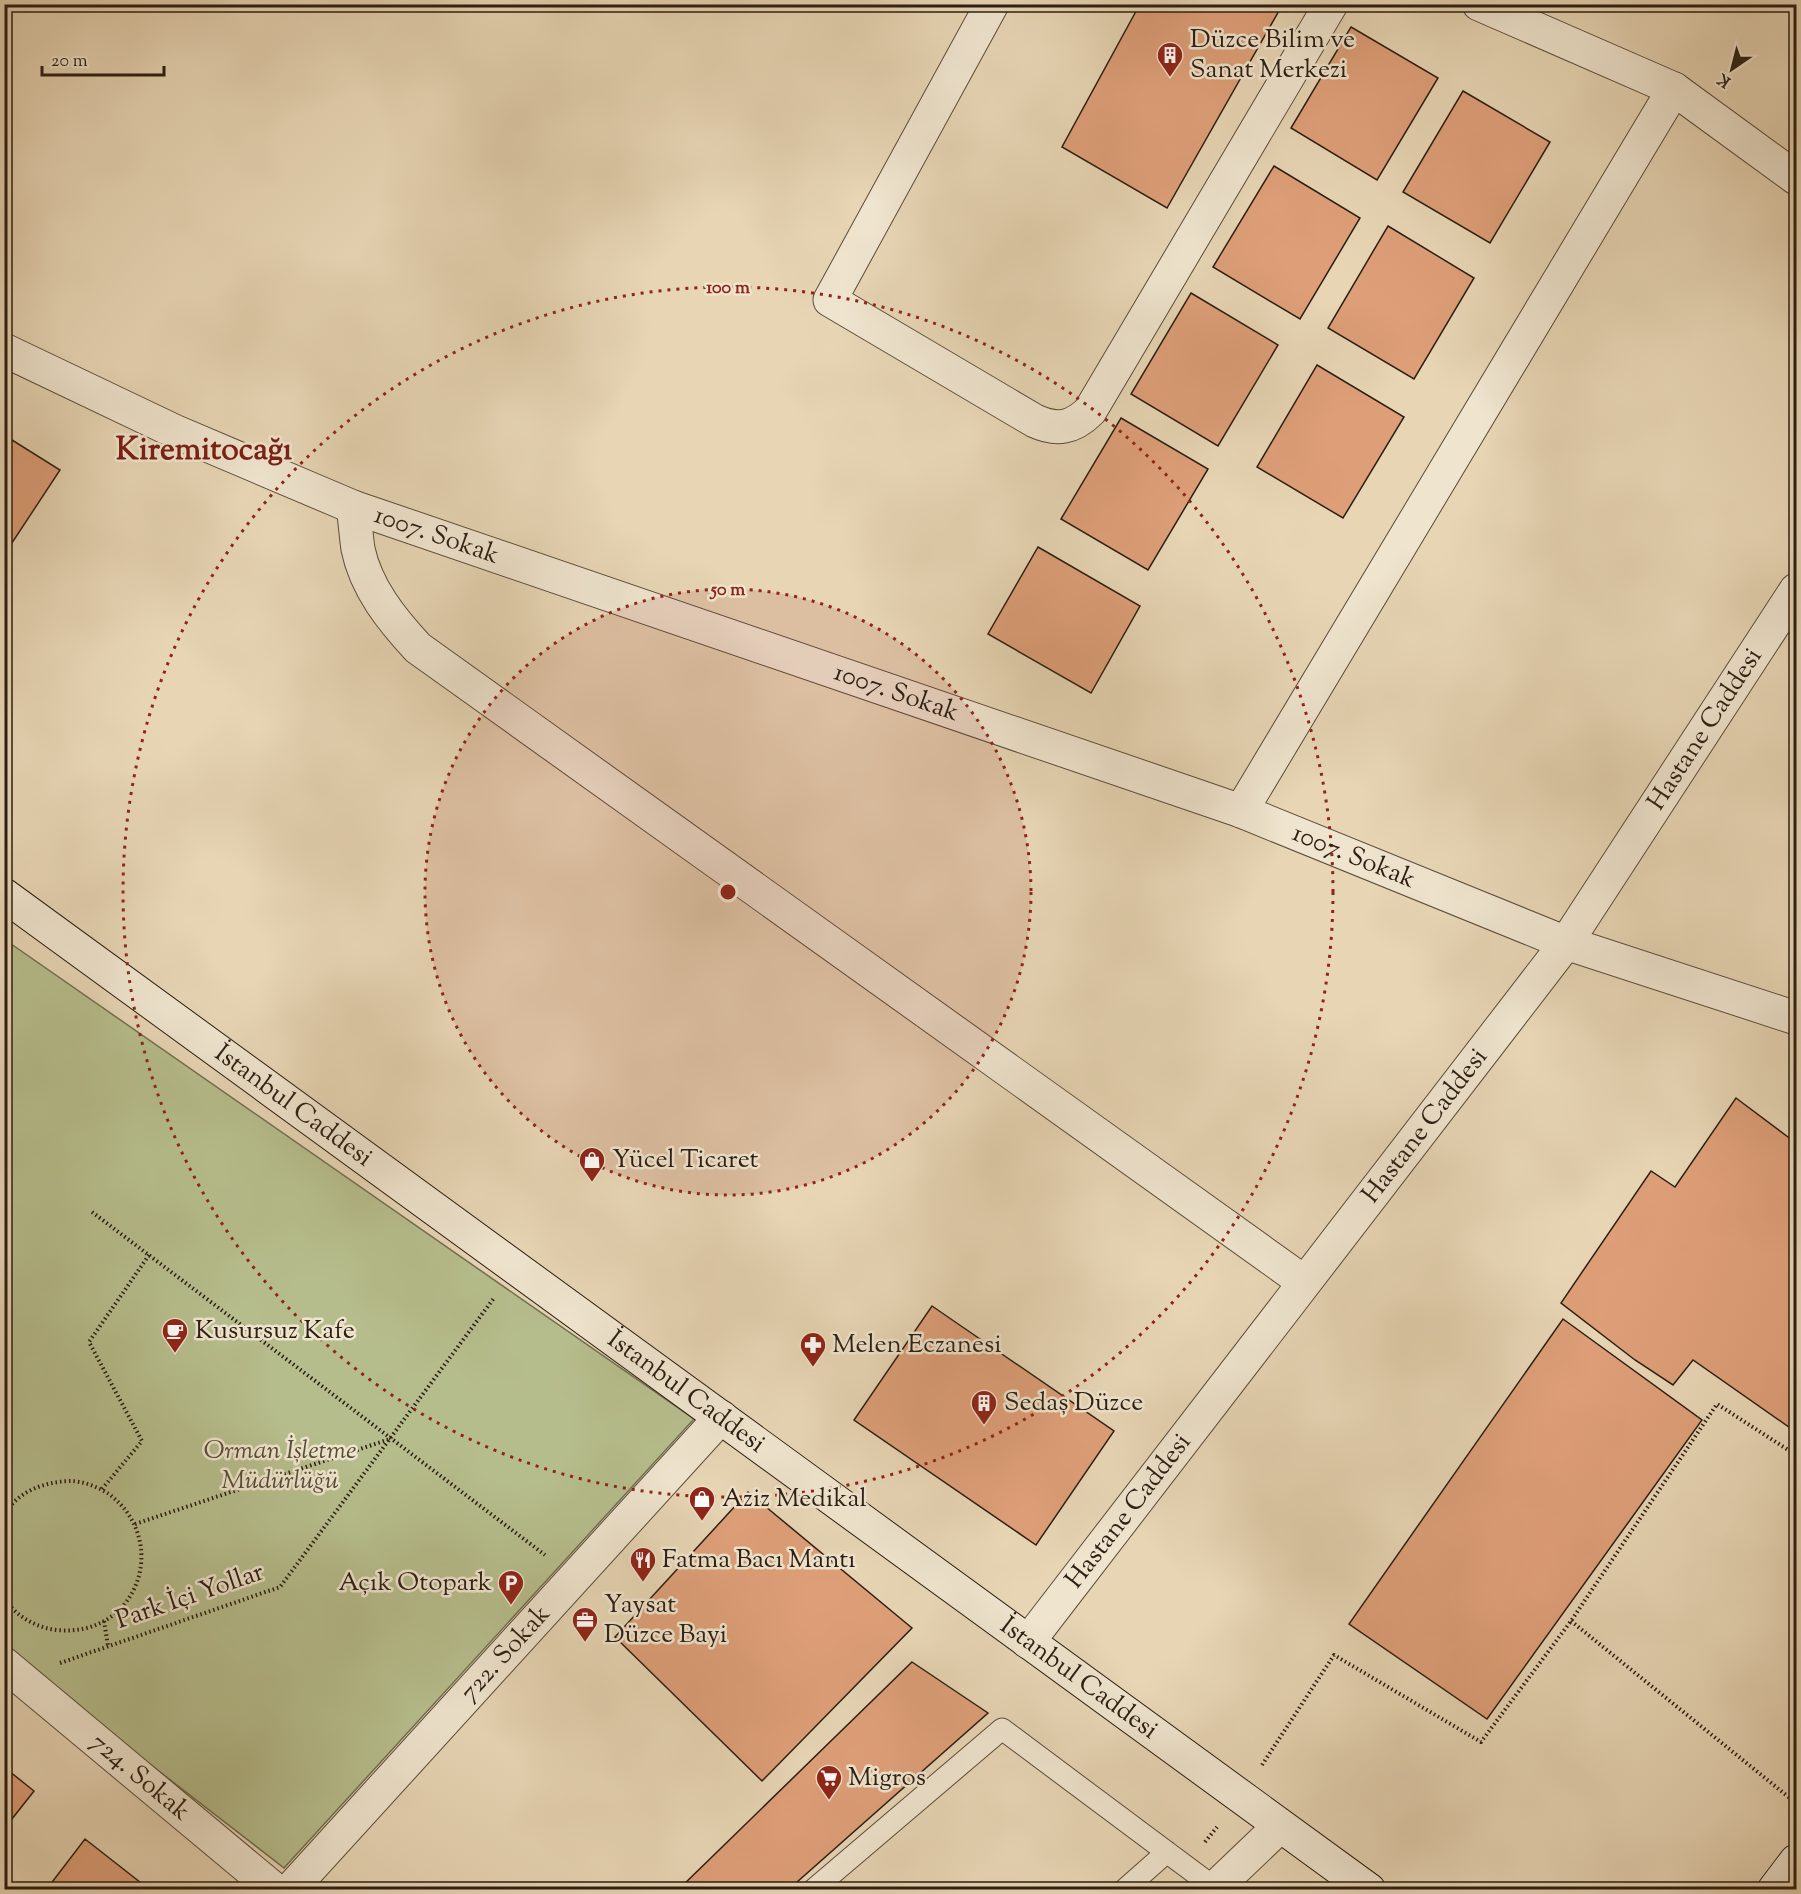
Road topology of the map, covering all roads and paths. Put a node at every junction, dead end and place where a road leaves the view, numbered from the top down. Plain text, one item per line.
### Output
1 (992, 4) edge
2 (1331, 4) edge
3 (1479, 4) edge
4 (1674, 89) junction
5 (1797, 178) edge
6 (4, 350) edge
7 (353, 507) junction
8 (1797, 590) edge
9 (1241, 811) junction
10 (4, 895) edge
11 (1566, 943) junction
12 (1797, 1018) edge
13 (92, 1212) dead end
14 (149, 1255) junction
15 (516, 1268) junction
16 (1305, 1282) junction
17 (721, 1417) junction
18 (391, 1438) junction
19 (1797, 1455) edge
20 (102, 1489) junction
21 (4, 1515) edge
22 (135, 1524) junction
23 (575, 1578) junction
24 (4, 1598) edge
25 (104, 1621) junction
26 (1571, 1621) junction
27 (1028, 1642) junction
28 (108, 1647) junction
29 (12, 1671) edge
30 (1241, 1797) junction
31 (1797, 1803) edge
32 (1280, 1826) junction
33 (1167, 1852) junction
34 (1797, 1861) edge
35 (1185, 1866) junction
36 (1214, 1889) edge
37 (275, 1890) edge
38 (290, 1890) edge
39 (813, 1890) edge
40 (1124, 1890) edge
41 (1369, 1890) edge
42 (1774, 1890) edge

1 - 2 street
3 - 4 street
4 - 5 street
4 - 9 street
6 - 7 street, 1007. Sokak
7 - 9 street, 1007. Sokak
7 - 16 street
8 - 11 street, Hastane Caddesi
9 - 11 street, 1007. Sokak
10 - 15 street, İstanbul Caddesi
11 - 12 street, 1007. Sokak
11 - 16 street, Hastane Caddesi
13 - 14 path
14 - 18 path
14 - 20 path
15 - 17 street, İstanbul Caddesi
15 - 18 path, Park İçi Yollar
16 - 27 street, Hastane Caddesi
17 - 23 street, 722. Sokak
17 - 27 street, İstanbul Caddesi
18 - 22 path
18 - 23 path
18 - 28 path, Park İçi Yollar
19 - 26 path
20 - 21 path, Park İçi Yollar
20 - 22 path, Park İçi Yollar
22 - 25 path, Park İçi Yollar
23 - 38 street, 722. Sokak
24 - 25 path, Park İçi Yollar
25 - 28 path, Park İçi Yollar
26 - 30 path
26 - 31 path
27 - 30 street, İstanbul Caddesi
28 - 29 path, Park İçi Yollar
29 - 37 street, 724. Sokak
30 - 32 street, İstanbul Caddesi
30 - 35 path
32 - 36 street
32 - 41 street, İstanbul Caddesi
33 - 35 lane
33 - 39 lane
33 - 40 lane
34 - 42 street
35 - 36 lane

